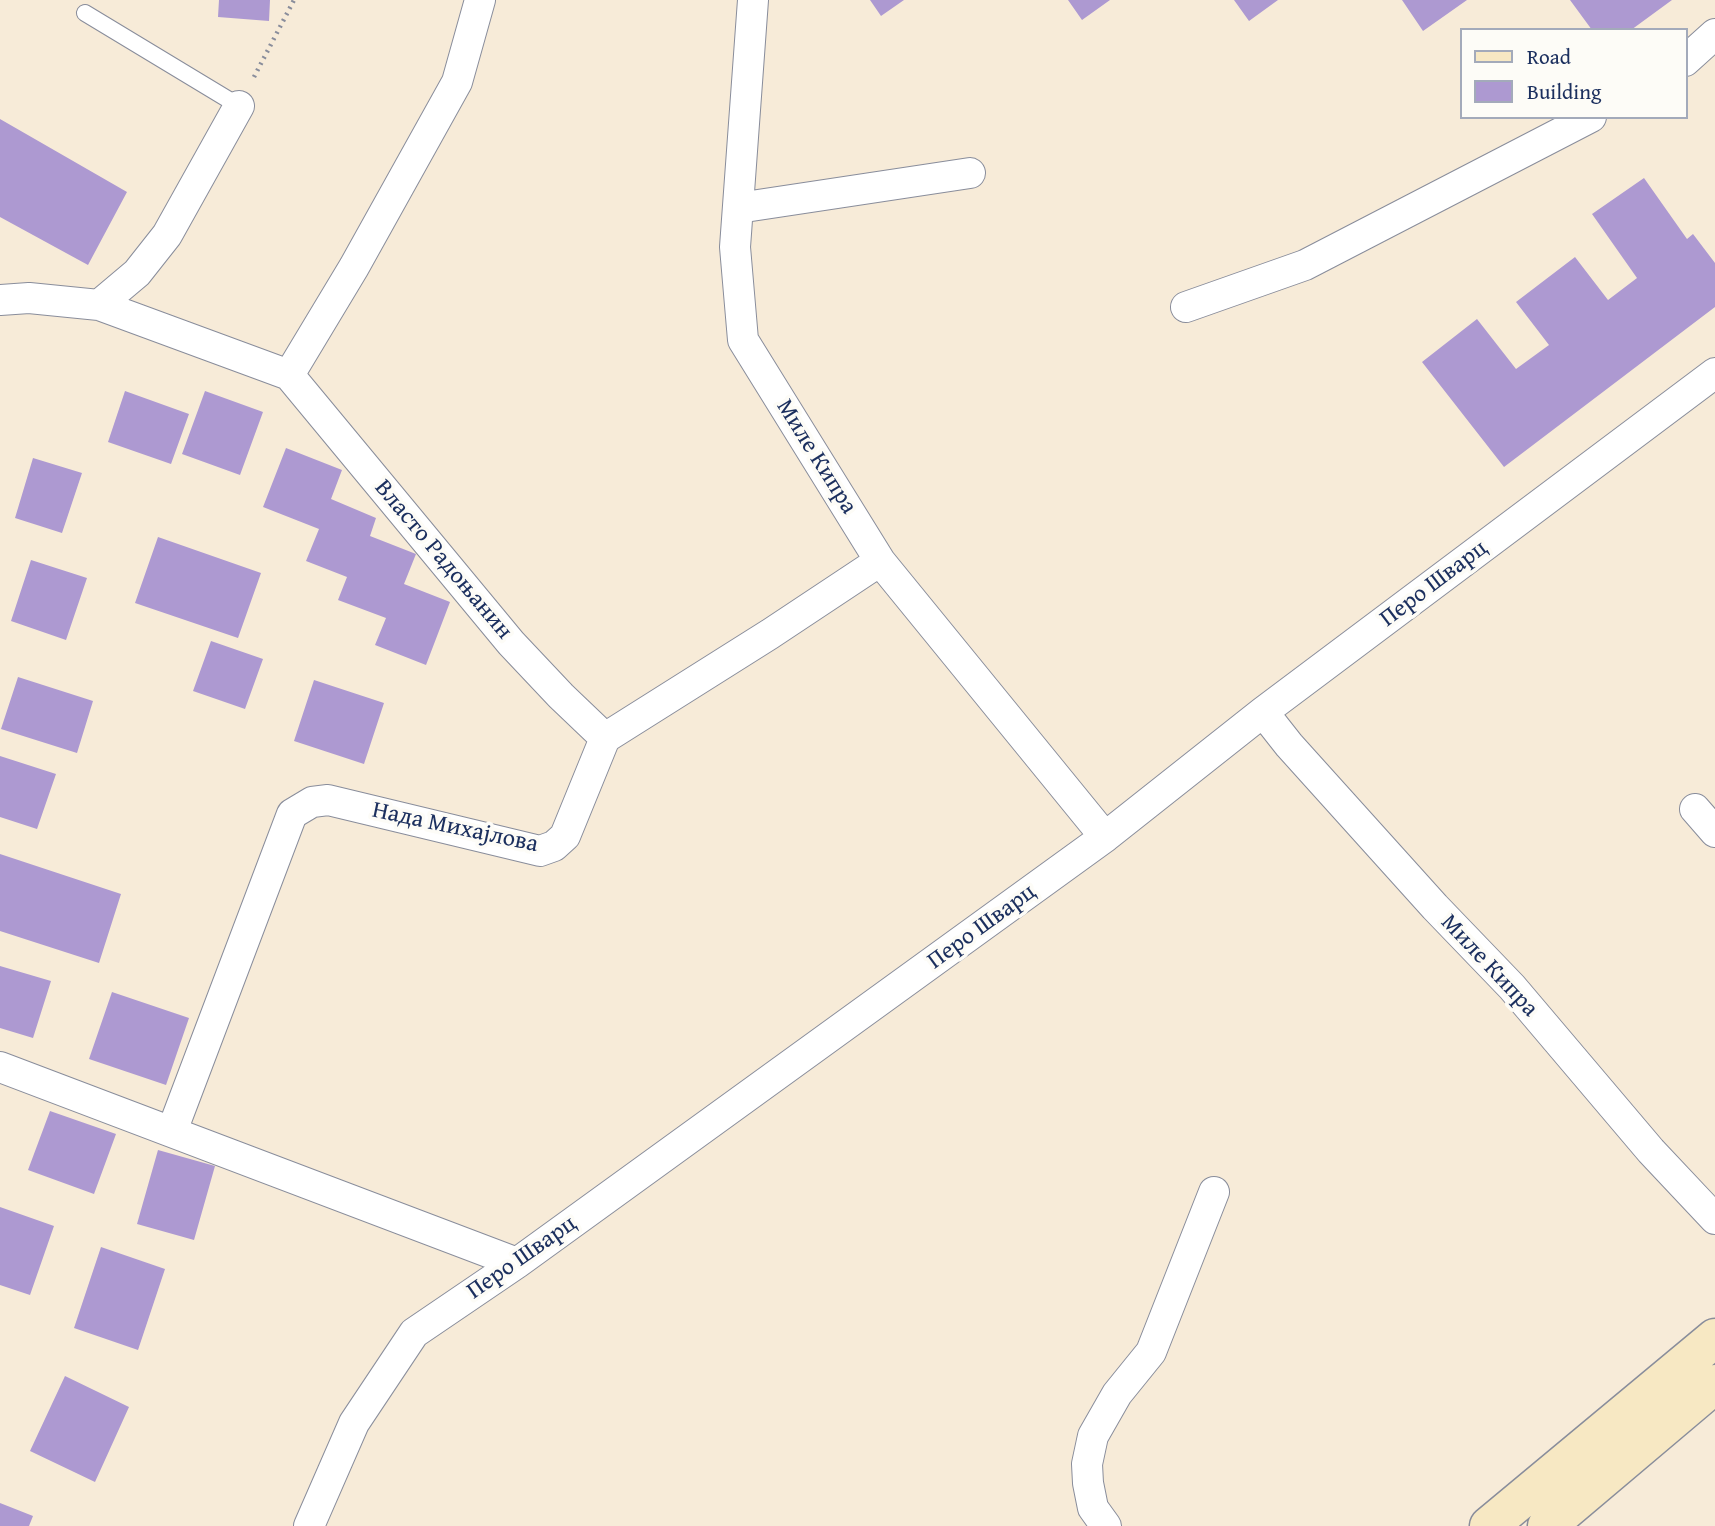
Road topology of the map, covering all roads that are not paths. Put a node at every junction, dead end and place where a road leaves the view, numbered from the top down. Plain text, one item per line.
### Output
1 (480, 0) edge
2 (753, 0) edge
3 (85, 13) dead end
4 (1715, 34) edge
5 (1687, 59) edge
6 (239, 106) joint
7 (1587, 119) edge
8 (970, 173) dead end
9 (738, 208) junction
10 (0, 300) edge
11 (99, 305) junction
12 (1186, 307) dead end
13 (1715, 373) edge
14 (289, 375) junction
15 (880, 561) junction
16 (1263, 712) junction
17 (605, 738) junction
18 (1695, 809) dead end
19 (1715, 832) edge
20 (1105, 837) junction
21 (0, 1067) edge
22 (172, 1131) junction
23 (1214, 1192) dead end
24 (1715, 1219) edge
25 (517, 1263) junction
26 (1715, 1338) edge
27 (1715, 1384) edge
28 (309, 1526) edge
29 (1106, 1526) edge
30 (1489, 1526) edge
31 (1547, 1526) edge

1 - 14 street
2 - 9 street, Миле Кипра
3 - 6 lane
4 - 5 street
6 - 11 street
7 - 12 street
8 - 9 street
9 - 15 street, Миле Кипра
10 - 11 street
11 - 14 street
13 - 16 street, Перо Шварц
14 - 17 street, Власто Радоњанин
15 - 17 street
15 - 20 street, Миле Кипра
16 - 20 street, Перо Шварц
16 - 24 street, Миле Кипра
17 - 22 street, Нада Михајлова
18 - 19 street
20 - 25 street, Перо Шварц
21 - 22 street
22 - 25 street
23 - 29 street
25 - 28 street, Перо Шварц
26 - 30 street
27 - 31 street

